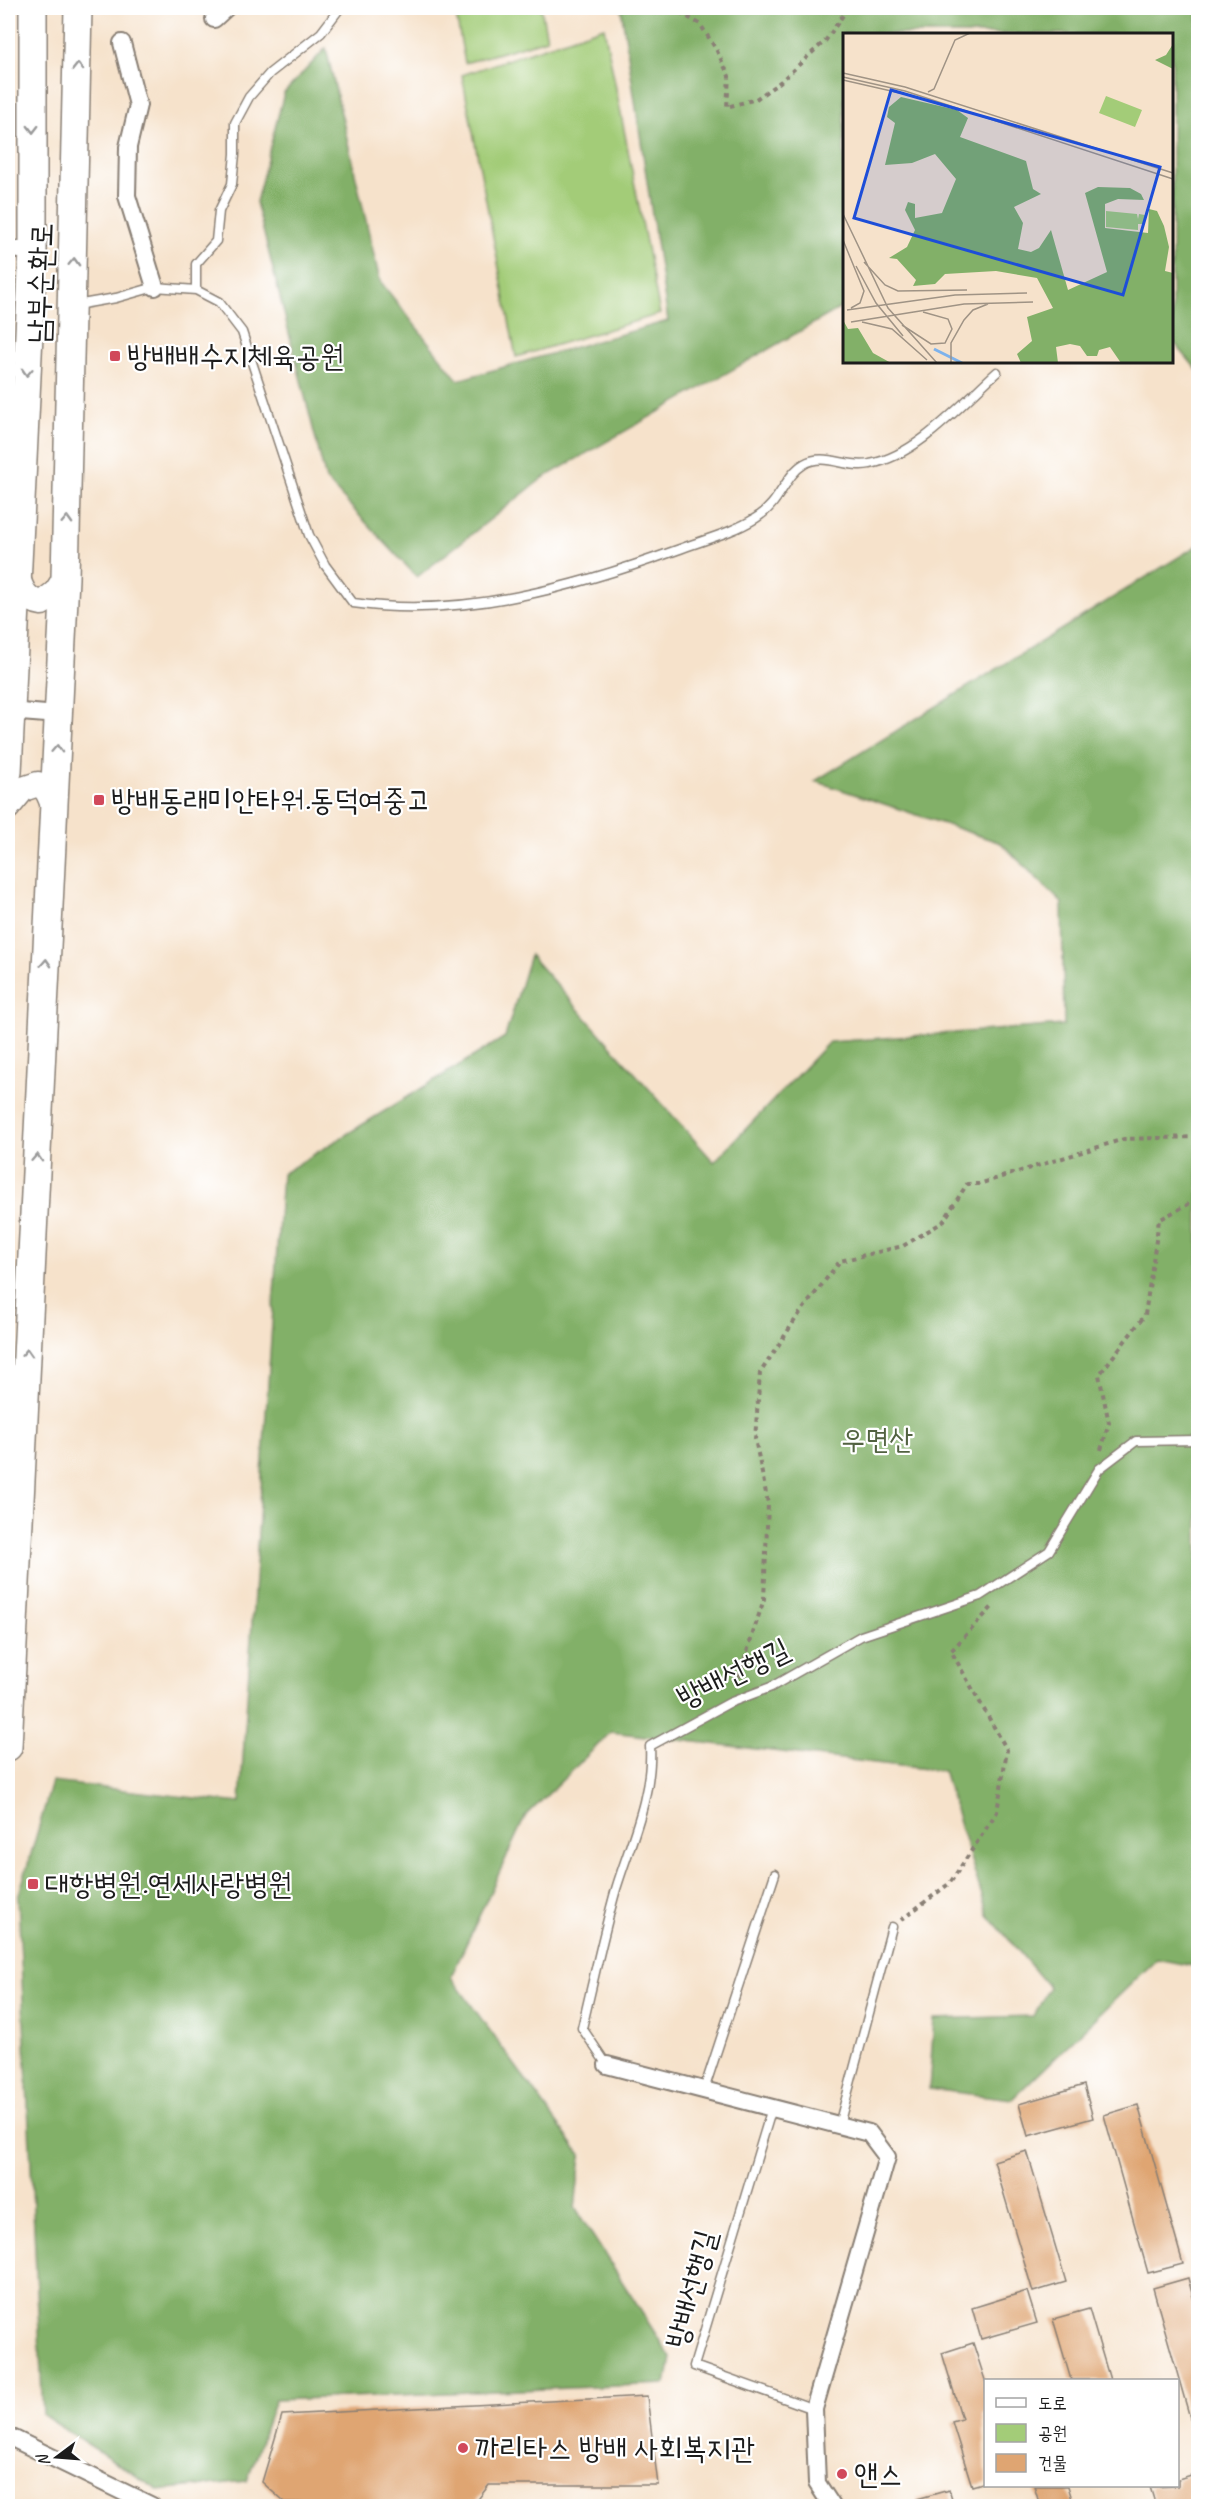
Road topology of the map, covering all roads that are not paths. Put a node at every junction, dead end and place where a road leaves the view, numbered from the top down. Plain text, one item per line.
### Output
1 (33, 8) edge
2 (78, 8) edge
3 (340, 8) edge
4 (122, 43) dead end
5 (20, 250) edge
6 (155, 287) junction
7 (196, 290) junction
8 (73, 305) junction
9 (997, 372) dead end
10 (17, 574) junction
11 (65, 578) junction
12 (9, 711) edge
13 (59, 714) junction
14 (8, 772) edge
15 (8, 807) edge
16 (54, 808) junction
17 (1198, 1440) edge
18 (8, 1747) edge
19 (775, 1874) dead end
20 (892, 1928) dead end
21 (607, 2065) joint
22 (704, 2090) junction
23 (772, 2108) junction
24 (839, 2125) junction
25 (814, 2409) junction
26 (8, 2436) edge
27 (152, 2506) edge
28 (832, 2506) edge

1 -> 5 main road, 남부순환로
8 -> 2 main road, 남부순환로
3 - 7 lane
4 - 6 street
5 -> 10 main road, 남부순환로
6 - 7 lane
6 - 8 lane
7 - 9 lane
11 -> 8 main road, 남부순환로
10 - 11 main road
10 - 12 main road, 남부순환로
11 - 13 main road, 남부순환로
12 - 13 street
12 - 14 main road, 남부순환로
16 -> 13 main road, 남부순환로
15 - 16 main road
18 -> 16 main road, 남부순환로
17 - 21 lane, 방배선행길
19 - 22 lane
20 - 24 lane
21 - 22 street, 방배선행길
22 - 23 street, 방배선행길
23 - 24 street, 방배선행길
23 - 25 lane, 방배선행길
24 - 25 street, 방배선행길
25 - 28 street, 방배선행길
26 - 27 street

